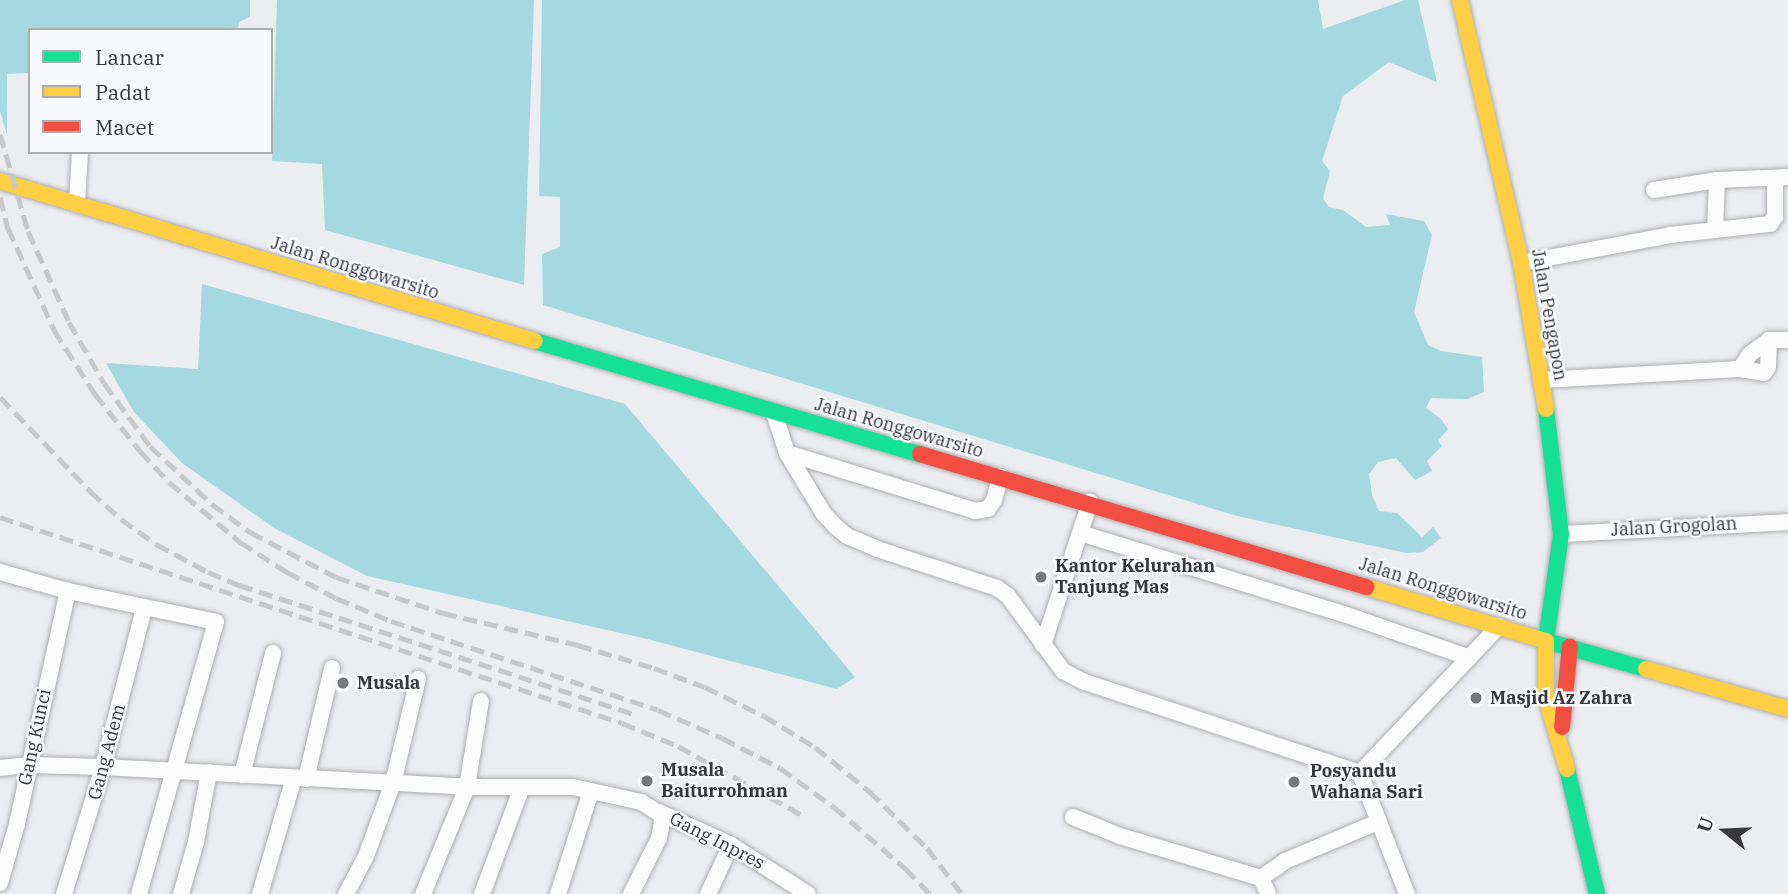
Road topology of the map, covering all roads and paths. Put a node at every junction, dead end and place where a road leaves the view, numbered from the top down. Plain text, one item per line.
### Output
1 (1460, 0) edge
2 (79, 154) edge
3 (1782, 178) edge
4 (1717, 180) junction
5 (0, 181) edge
6 (1654, 190) dead end
7 (77, 204) junction
8 (1715, 230) junction
9 (1521, 263) junction
10 (1769, 340) junction
11 (1788, 340) edge
12 (1740, 369) junction
13 (1542, 380) junction
14 (774, 413) junction
15 (787, 453) junction
16 (1000, 477) junction
17 (1090, 502) junction
18 (1788, 522) edge
19 (1080, 533) junction
20 (1561, 534) junction
21 (0, 572) edge
22 (68, 591) junction
23 (144, 608) junction
24 (1499, 626) junction
25 (1546, 640) junction
26 (1043, 645) junction
27 (1570, 646) junction
28 (273, 653) dead end
29 (1471, 658) junction
30 (332, 668) dead end
31 (418, 679) dead end
32 (481, 701) dead end
33 (1788, 709) edge
34 (1561, 741) junction
35 (30, 765) junction
36 (103, 766) junction
37 (0, 768) edge
38 (173, 770) junction
39 (209, 772) junction
40 (1360, 773) junction
41 (243, 775) junction
42 (300, 778) junction
43 (393, 783) junction
44 (467, 787) junction
45 (522, 787) junction
46 (591, 791) junction
47 (659, 812) junction
48 (1073, 817) dead end
49 (1378, 822) junction
50 (731, 845) junction
51 (1261, 878) junction
52 (0, 883) edge
53 (790, 888) edge
54 (64, 894) edge
55 (139, 894) edge
56 (181, 894) edge
57 (260, 894) edge
58 (346, 894) edge
59 (423, 894) edge
60 (482, 894) edge
61 (558, 894) edge
62 (631, 894) edge
63 (708, 894) edge
64 (808, 894) edge
65 (1268, 894) edge
66 (1407, 894) edge
67 (1597, 894) edge

1 - 9 main road, Jalan Pengapon
2 - 7 street
3 - 4 street
3 - 8 street
4 - 6 street
4 - 8 street
5 - 7 main road, Jalan Ronggowarsito
7 - 14 main road, Jalan Ronggowarsito
8 - 9 street
9 - 13 main road, Jalan Pengapon
10 - 11 street
10 - 12 street
10 - 12 street
12 - 13 street
13 - 20 main road, Jalan Pengapon
14 - 15 street
14 - 16 main road, Jalan Ronggowarsito
15 - 16 street
15 - 26 street
16 - 17 main road, Jalan Ronggowarsito
17 - 19 street
17 - 24 main road, Jalan Ronggowarsito
18 - 20 street, Jalan Grogolan
19 - 26 street
19 - 29 street
20 - 25 main road, Jalan Pengapon
21 - 22 street
22 - 23 street
22 - 35 street, Gang Kunci
23 - 36 street, Gang Adem
23 - 38 street
24 - 25 main road, Jalan Ronggowarsito
24 - 29 street
25 - 27 main road, Jalan Ronggowarsito
25 - 34 main road, Jalan Pengapon
26 - 40 street
27 - 33 main road, Jalan Ronggowarsito
27 - 34 main road
28 - 41 street
29 - 40 street
30 - 42 street
31 - 43 street
32 - 44 street
34 - 67 main road
35 - 36 street, Gang Inpres
35 - 37 street, Gang Inpres
35 - 52 street, Gang Kunci
36 - 38 street, Gang Inpres
36 - 54 street, Gang Adem
38 - 39 street, Gang Inpres
38 - 55 street
39 - 41 street, Gang Inpres
39 - 56 street
40 - 49 street
41 - 42 street, Gang Inpres
42 - 43 street, Gang Inpres
42 - 57 street
43 - 44 street, Gang Inpres
43 - 58 street
44 - 45 street, Gang Inpres
44 - 59 street
45 - 46 street, Gang Inpres
45 - 60 street
46 - 47 street, Gang Inpres
46 - 61 street
47 - 50 street, Gang Inpres
47 - 62 street
48 - 51 street
49 - 51 street
49 - 66 street
50 - 53 street, Gang Inpres
50 - 63 street
51 - 65 street
53 - 64 street, Gang Inpres

